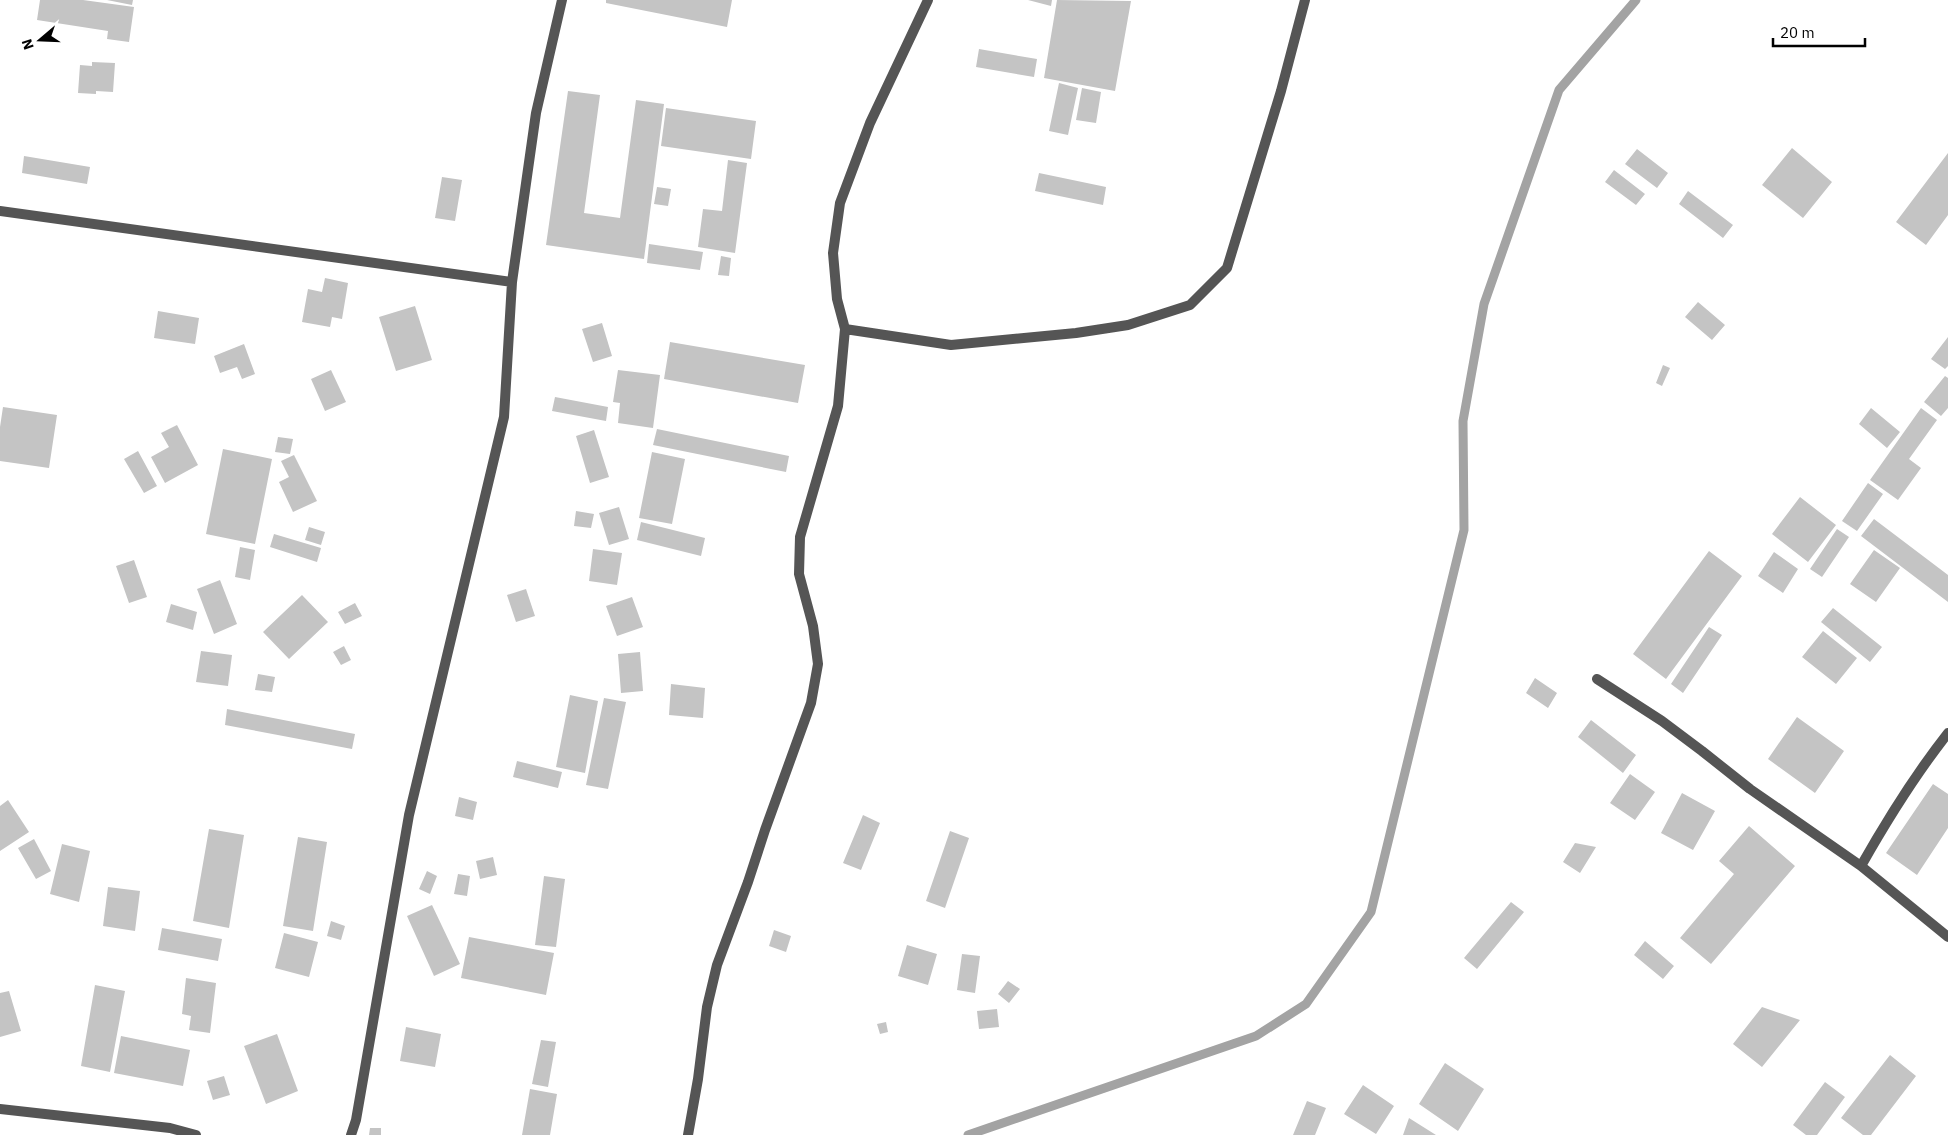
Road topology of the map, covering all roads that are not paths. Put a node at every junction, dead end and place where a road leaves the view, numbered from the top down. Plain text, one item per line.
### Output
1 (562, 0) edge
2 (928, 0) edge
3 (1305, 0) edge
4 (0, 211) edge
5 (512, 282) junction
6 (845, 329) junction
7 (1597, 679) dead end
8 (1948, 734) edge
9 (1861, 866) junction
10 (1948, 937) edge
11 (0, 1109) edge
12 (196, 1135) edge
13 (351, 1135) edge
14 (688, 1135) edge

1 - 5 street
2 - 6 street
3 - 6 street
4 - 5 street
5 - 13 street
6 - 14 street
7 - 9 street
8 - 9 street
9 - 10 street
11 - 12 street

